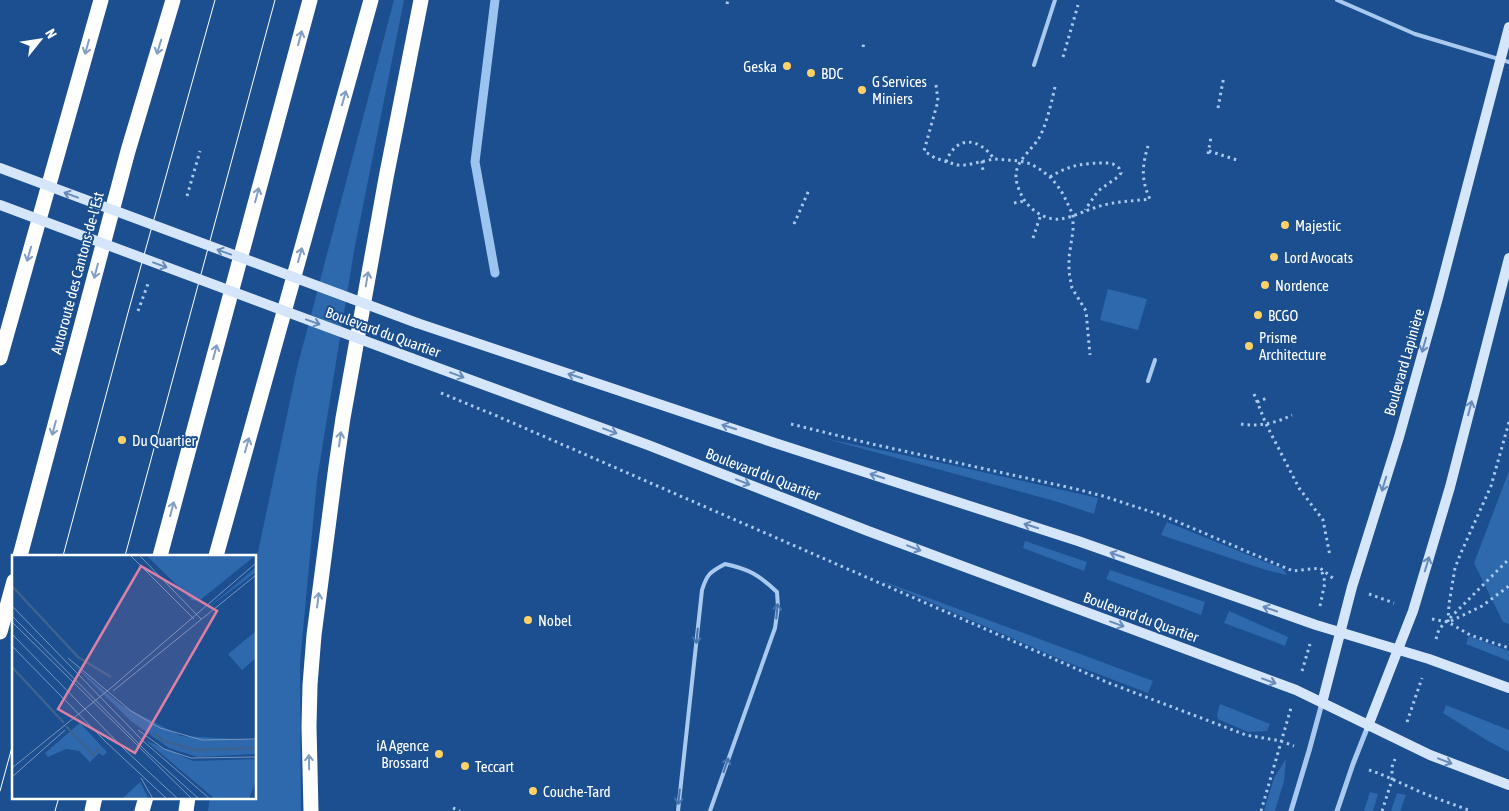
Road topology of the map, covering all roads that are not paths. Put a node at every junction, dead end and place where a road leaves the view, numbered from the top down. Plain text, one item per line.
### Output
1 (101, 0) edge
2 (173, 0) edge
3 (310, 0) edge
4 (371, 0) edge
5 (421, 0) edge
6 (1054, 0) edge
7 (1337, 0) edge
8 (1509, 27) edge
9 (1505, 61) edge
10 (1034, 65) dead end
11 (0, 168) edge
12 (0, 205) edge
13 (1509, 258) edge
14 (0, 358) edge
15 (1155, 360) dead end
16 (1148, 381) dead end
17 (234, 492) junction
18 (20, 555) edge
19 (160, 555) edge
20 (216, 555) edge
21 (224, 555) edge
22 (12, 588) edge
23 (0, 632) edge
24 (1340, 632) junction
25 (1398, 649) junction
26 (1509, 688) edge
27 (1322, 703) junction
28 (1368, 726) junction
29 (1509, 785) edge
30 (95, 798) edge
31 (146, 798) edge
32 (188, 798) edge
33 (92, 811) edge
34 (142, 811) edge
35 (186, 811) edge
36 (311, 811) edge
37 (678, 811) edge
38 (710, 811) edge
39 (1291, 811) edge
40 (1337, 811) edge

1 -> 14 highway
2 -> 18 highway, Autoroute des Cantons-de-l'Est
19 -> 3 highway
17 -> 4 highway
36 -> 5 highway
6 - 10 lane
7 - 9 lane
8 - 9 main road, Boulevard Lapinière
9 -> 24 main road, Boulevard Lapinière
24 -> 11 main road, Boulevard du Quartier, bridge
12 -> 27 main road, Boulevard du Quartier, bridge
25 -> 13 main road
15 - 16 lane
17 - 20 highway
17 - 21 highway
22 - 23 highway
24 - 25 main road, Boulevard du Quartier
24 - 27 main road, Boulevard Lapinière
25 - 26 main road, Boulevard du Quartier
25 - 28 main road
27 - 28 main road, Boulevard du Quartier
27 - 39 street
28 -> 29 main road, Boulevard du Quartier
28 - 40 street
30 - 33 highway
31 - 34 highway
32 - 35 highway
38 -> 37 lane

